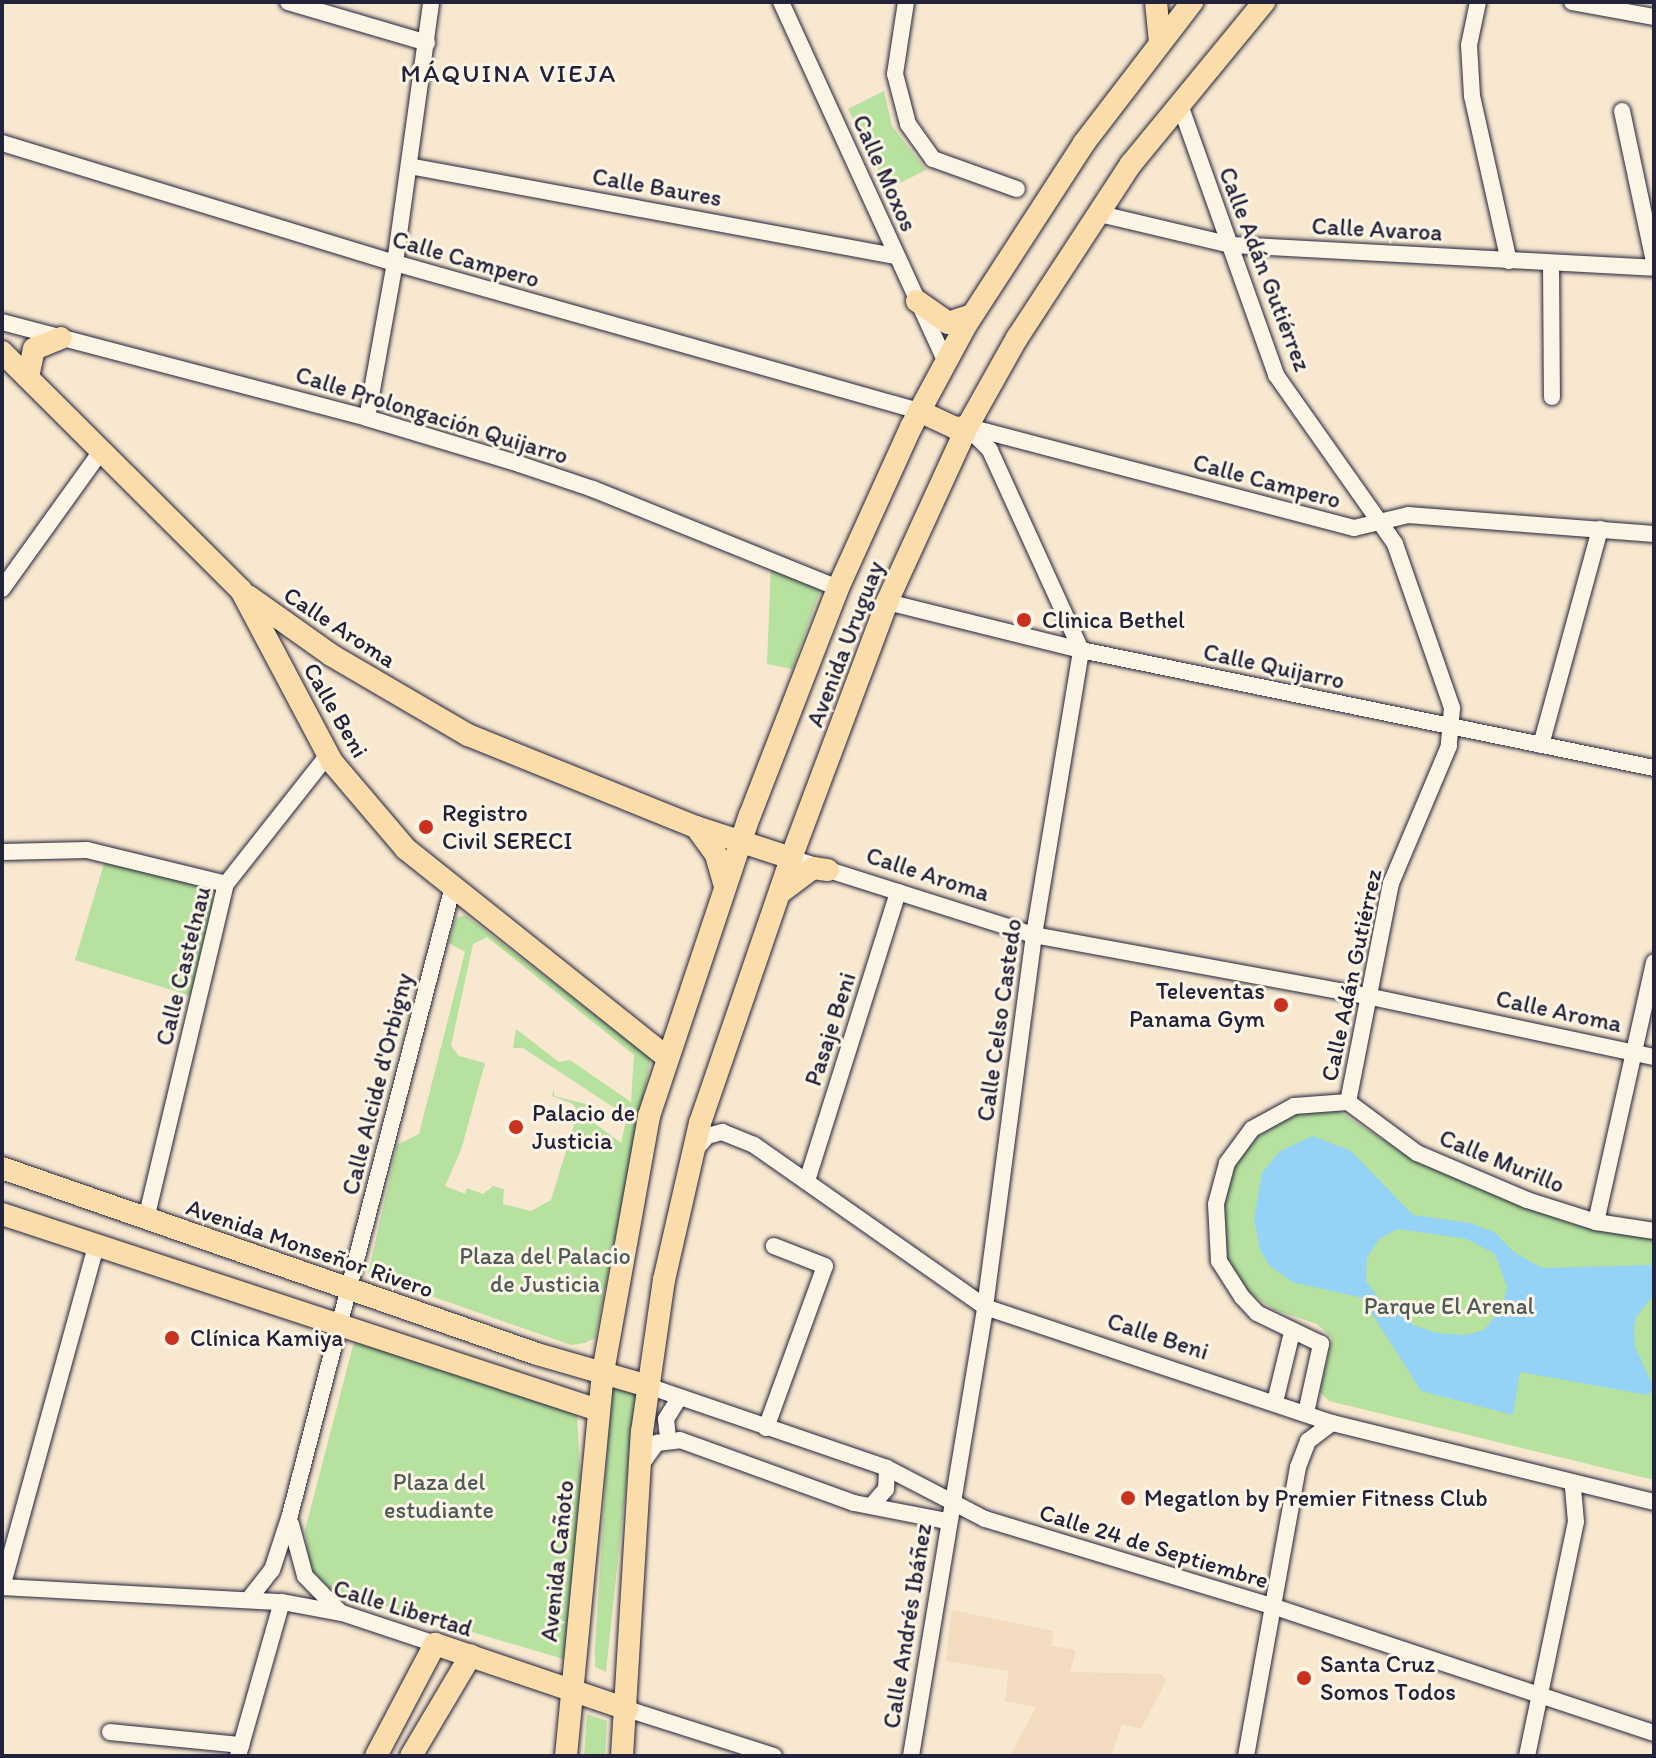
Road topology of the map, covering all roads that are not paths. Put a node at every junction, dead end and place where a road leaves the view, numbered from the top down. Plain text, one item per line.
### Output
1 (288, 2) edge
2 (431, 2) edge
3 (781, 2) edge
4 (906, 2) edge
5 (1192, 2) edge
6 (1264, 2) edge
7 (1478, 2) edge
8 (1572, 2) edge
9 (1155, 3) edge
10 (1654, 17) edge
11 (1160, 42) junction
12 (427, 43) junction
13 (1179, 102) junction
14 (1622, 111) dead end
15 (2, 143) edge
16 (409, 166) junction
17 (1017, 189) dead end
18 (1100, 214) junction
19 (1231, 245) junction
20 (896, 256) junction
21 (1509, 261) junction
22 (1654, 261) edge
23 (395, 263) junction
24 (1551, 263) junction
25 (1654, 268) edge
26 (917, 301) junction
27 (972, 315) junction
28 (2, 322) edge
29 (61, 338) junction
30 (2, 352) edge
31 (946, 363) junction
32 (28, 377) junction
33 (1552, 397) dead end
34 (919, 411) junction
35 (367, 418) junction
36 (967, 427) junction
37 (102, 450) junction
38 (1381, 521) junction
39 (1600, 529) junction
40 (1654, 534) edge
41 (838, 588) junction
42 (2, 589) edge
43 (241, 590) junction
44 (887, 602) junction
45 (316, 645) junction
46 (1081, 650) junction
47 (286, 678) junction
48 (1452, 728) junction
49 (1541, 745) junction
50 (328, 755) junction
51 (1654, 768) edge
52 (696, 827) junction
53 (740, 842) junction
54 (2, 852) edge
55 (791, 858) junction
56 (828, 870) junction
57 (226, 884) junction
58 (725, 887) junction
59 (452, 890) junction
60 (898, 892) junction
61 (778, 896) junction
62 (1034, 935) junction
63 (1654, 962) edge
64 (1367, 996) junction
65 (1633, 1054) junction
66 (665, 1056) junction
67 (1654, 1057) edge
68 (1348, 1102) junction
69 (695, 1150) junction
70 (2, 1168) edge
71 (807, 1181) junction
72 (2, 1214) edge
73 (146, 1219) junction
74 (1596, 1222) junction
75 (1654, 1231) edge
76 (96, 1246) junction
77 (774, 1246) dead end
78 (312, 1277) junction
79 (349, 1289) junction
80 (985, 1307) junction
81 (301, 1310) junction
82 (340, 1323) junction
83 (1292, 1332) junction
84 (603, 1372) junction
85 (648, 1386) junction
86 (679, 1398) junction
87 (1275, 1402) junction
88 (598, 1410) junction
89 (1306, 1413) junction
90 (1332, 1423) junction
91 (766, 1428) junction
92 (668, 1438) junction
93 (639, 1468) junction
94 (887, 1468) junction
95 (1573, 1484) junction
96 (1654, 1502) edge
97 (950, 1503) junction
98 (872, 1505) junction
99 (290, 1515) junction
100 (947, 1521) junction
101 (2, 1587) edge
102 (249, 1599) junction
103 (282, 1602) junction
104 (1275, 1607) junction
105 (342, 1613) junction
106 (435, 1644) junction
107 (471, 1655) junction
108 (424, 1673) junction
109 (451, 1683) junction
110 (571, 1691) junction
111 (1539, 1694) junction
112 (627, 1709) junction
113 (110, 1732) dead end
114 (1654, 1733) edge
115 (240, 1750) edge
116 (376, 1756) edge
117 (411, 1756) edge
118 (566, 1756) edge
119 (622, 1756) edge
120 (774, 1756) edge
121 (911, 1756) edge
122 (1246, 1756) edge
123 (1527, 1756) edge

1 - 12 street
2 - 12 street
3 - 20 street, Calle Moxos
4 - 17 street
5 - 11 main road, Avenida Uruguay
6 - 13 main road, Avenida Uruguay
7 - 21 street
8 - 10 street
9 - 11 main road
11 - 27 main road, Avenida Uruguay
12 - 16 street
13 - 18 main road, Avenida Uruguay
13 - 19 street, Calle Adán Gutiérrez
14 - 22 street
15 - 23 street, Calle Campero
16 - 20 street, Calle Baures
16 - 23 street
18 - 19 street, Calle Avaroa
18 - 36 main road, Avenida Uruguay
19 - 21 street, Calle Avaroa
19 - 38 street, Calle Adán Gutiérrez
20 - 26 street, Calle Moxos
21 - 24 street, Calle Avaroa
23 - 34 street, Calle Campero
23 - 35 street
24 - 25 street, Calle Avaroa
24 - 33 street
26 - 27 main road
26 - 31 street, Calle Moxos
27 - 31 main road, Avenida Uruguay
28 - 29 street, Calle Prolongación Quijarro
29 - 32 main road
29 - 35 street, Calle Prolongación Quijarro
30 - 32 main road, Calle Beni
31 - 34 main road, Avenida Uruguay
32 - 37 main road, Calle Beni
34 - 36 main road
34 - 41 main road, Avenida Uruguay
35 - 41 street, Calle Prolongación Quijarro
36 - 38 street, Calle Campero
36 - 44 main road, Avenida Uruguay
36 - 46 street
37 - 42 street
37 - 43 main road, Calle Beni
38 - 39 street, Calle Campero
38 - 48 street, Calle Adán Gutiérrez
39 - 40 street, Calle Campero
39 - 49 street
41 - 53 main road, Avenida Uruguay
43 - 45 main road, Calle Aroma
43 - 47 main road, Calle Beni
44 - 46 street, Calle Quijarro
44 - 55 main road, Avenida Uruguay
45 - 47 main road
45 - 52 main road, Calle Aroma
46 - 48 street, Calle Quijarro
46 - 62 street, Calle Celso Castedo
47 - 50 main road, Calle Beni
48 - 49 street, Calle Quijarro
48 - 64 street, Calle Adán Gutiérrez
49 - 51 street, Calle Quijarro
50 - 57 street, Calle Castelnau
50 - 59 main road, Calle Beni
52 - 53 main road, Calle Aroma
52 - 58 main road
53 - 55 main road, Calle Aroma
53 - 58 main road, Avenida Uruguay
54 - 57 street
55 - 56 street, Calle Aroma
55 - 61 main road, Avenida Uruguay
56 - 60 street, Calle Aroma
56 - 61 main road
57 - 73 street, Calle Castelnau
58 - 66 main road, Avenida Uruguay
59 - 66 main road, Calle Beni
59 - 79 street, Calle Alcide d'Orbigny
60 - 62 street, Calle Aroma
60 - 71 street, Pasaje Beni
61 - 69 main road, Avenida Uruguay
62 - 64 street, Calle Aroma
62 - 80 street, Calle Celso Castedo
63 - 65 street
64 - 65 street, Calle Aroma
64 - 68 street, Calle Adán Gutiérrez
65 - 67 street, Calle Aroma
65 - 74 street
66 - 84 main road, Avenida Uruguay
68 - 74 street, Calle Murillo
68 - 83 street, Calle Adán Gutiérrez
69 - 71 street, Calle Beni
69 - 85 main road, Avenida Uruguay
70 - 73 main road, Avenida Monseñor Rivero
71 - 80 street, Calle Beni
72 - 76 main road
73 - 78 main road, Avenida Monseñor Rivero
74 - 75 street, Calle Murillo
76 - 81 main road
76 - 101 street
77 - 91 street
78 - 79 main road, Avenida Monseñor Rivero
78 - 81 main road
79 - 82 street, Calle Alcide d'Orbigny
79 - 84 main road, Avenida Monseñor Rivero
80 - 87 street, Calle Beni
80 - 97 street, Calle Celso Castedo
81 - 82 main road
82 - 88 main road
82 - 99 street, Calle Alcide d'Orbigny
83 - 87 street
83 - 89 street, Calle Adán Gutiérrez
84 - 85 main road, Avenida Monseñor Rivero
84 - 88 main road, Avenida Cañoto
85 - 86 street, Calle 24 de Septiembre
85 - 93 main road
86 - 91 street, Calle 24 de Septiembre
86 - 92 street
87 - 89 street, Calle Beni
88 - 110 main road, Avenida Cañoto
89 - 90 street, Calle Beni
90 - 95 street, Calle Beni
90 - 104 street
91 - 94 street, Calle 24 de Septiembre
92 - 93 street
92 - 98 street
93 - 112 main road
94 - 97 street, Calle 24 de Septiembre
94 - 98 street
95 - 96 street, Calle Beni
95 - 111 street
97 - 100 street, Calle Andrés Ibáñez
97 - 104 street, Calle 24 de Septiembre
98 - 100 street
99 - 102 street, Calle Alcide d'Orbigny
99 - 105 street
100 - 121 street, Calle Andrés Ibáñez
101 - 102 street, Calle Libertad
102 - 103 street, Calle Libertad
103 - 105 street, Calle Libertad
103 - 115 street
104 - 111 street, Calle 24 de Septiembre
104 - 122 street
105 - 106 street, Calle Libertad
106 - 107 main road, Calle Libertad
106 - 108 main road
107 - 109 main road
107 - 110 main road, Calle Libertad
108 - 109 main road
108 - 116 main road
109 - 117 main road
110 - 112 main road, Calle Libertad
110 - 118 main road, Avenida Cañoto
111 - 114 street, Calle 24 de Septiembre
111 - 123 street
112 - 119 main road
112 - 120 street, Calle Libertad
113 - 115 street

